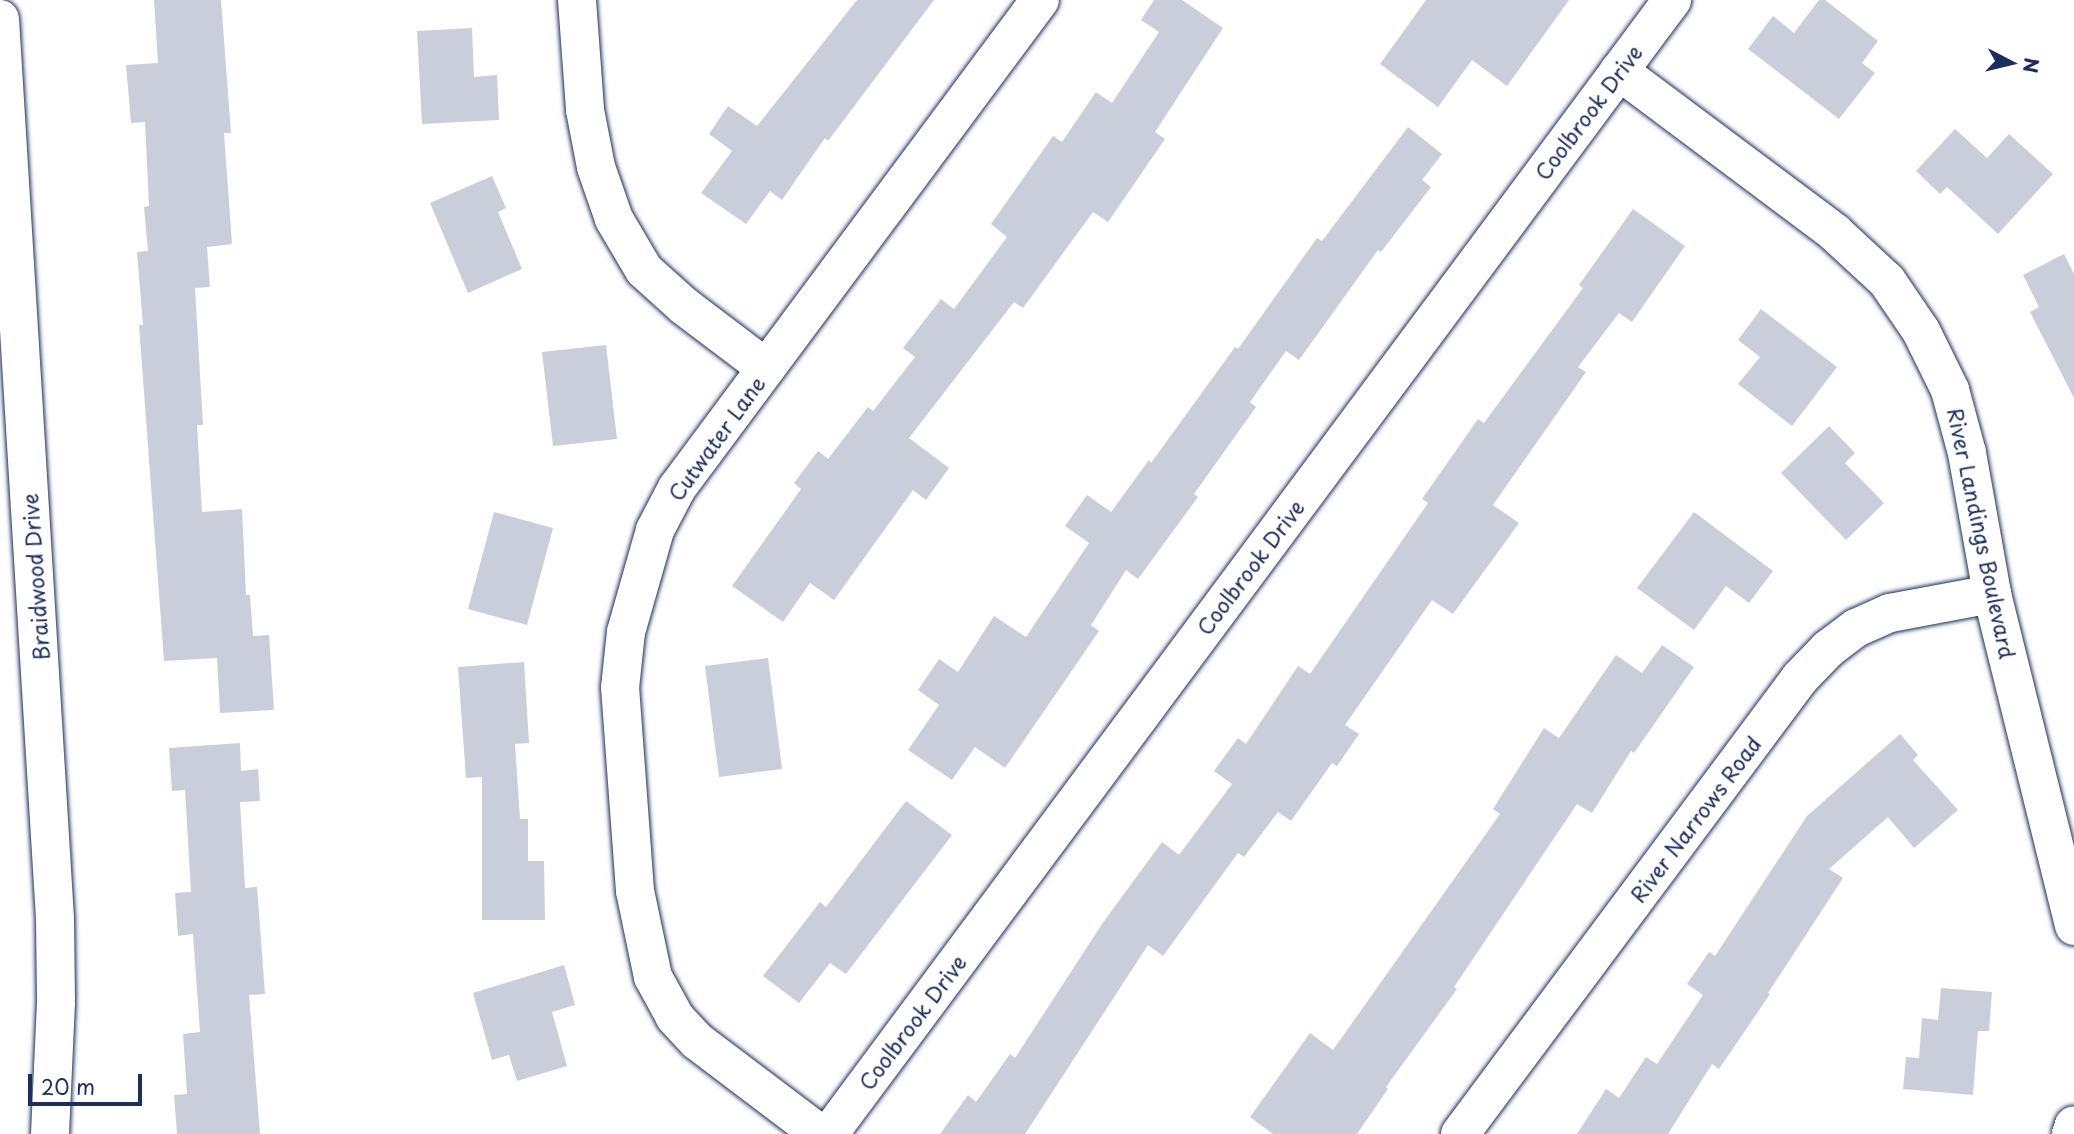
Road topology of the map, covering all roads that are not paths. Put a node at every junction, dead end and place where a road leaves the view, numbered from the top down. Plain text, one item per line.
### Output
1 (578, 0) edge
2 (1040, 0) edge
3 (1672, 0) edge
4 (0, 19) edge
5 (1619, 71) junction
6 (766, 368) junction
7 (1993, 594) junction
8 (2074, 926) edge
9 (2074, 1125) edge
10 (50, 1134) edge
11 (820, 1134) edge
12 (829, 1134) edge
13 (1460, 1134) edge
14 (2071, 1134) edge

1 - 6 street
2 - 6 street, Cutwater Lane
3 - 5 street, Coolbrook Drive
4 - 10 street, Braidwood Drive
5 - 7 street, River Landings Boulevard
5 - 12 street, Coolbrook Drive
6 - 11 street, Cutwater Lane
7 - 8 street, River Landings Boulevard
7 - 13 street, River Narrows Road
9 - 14 street

